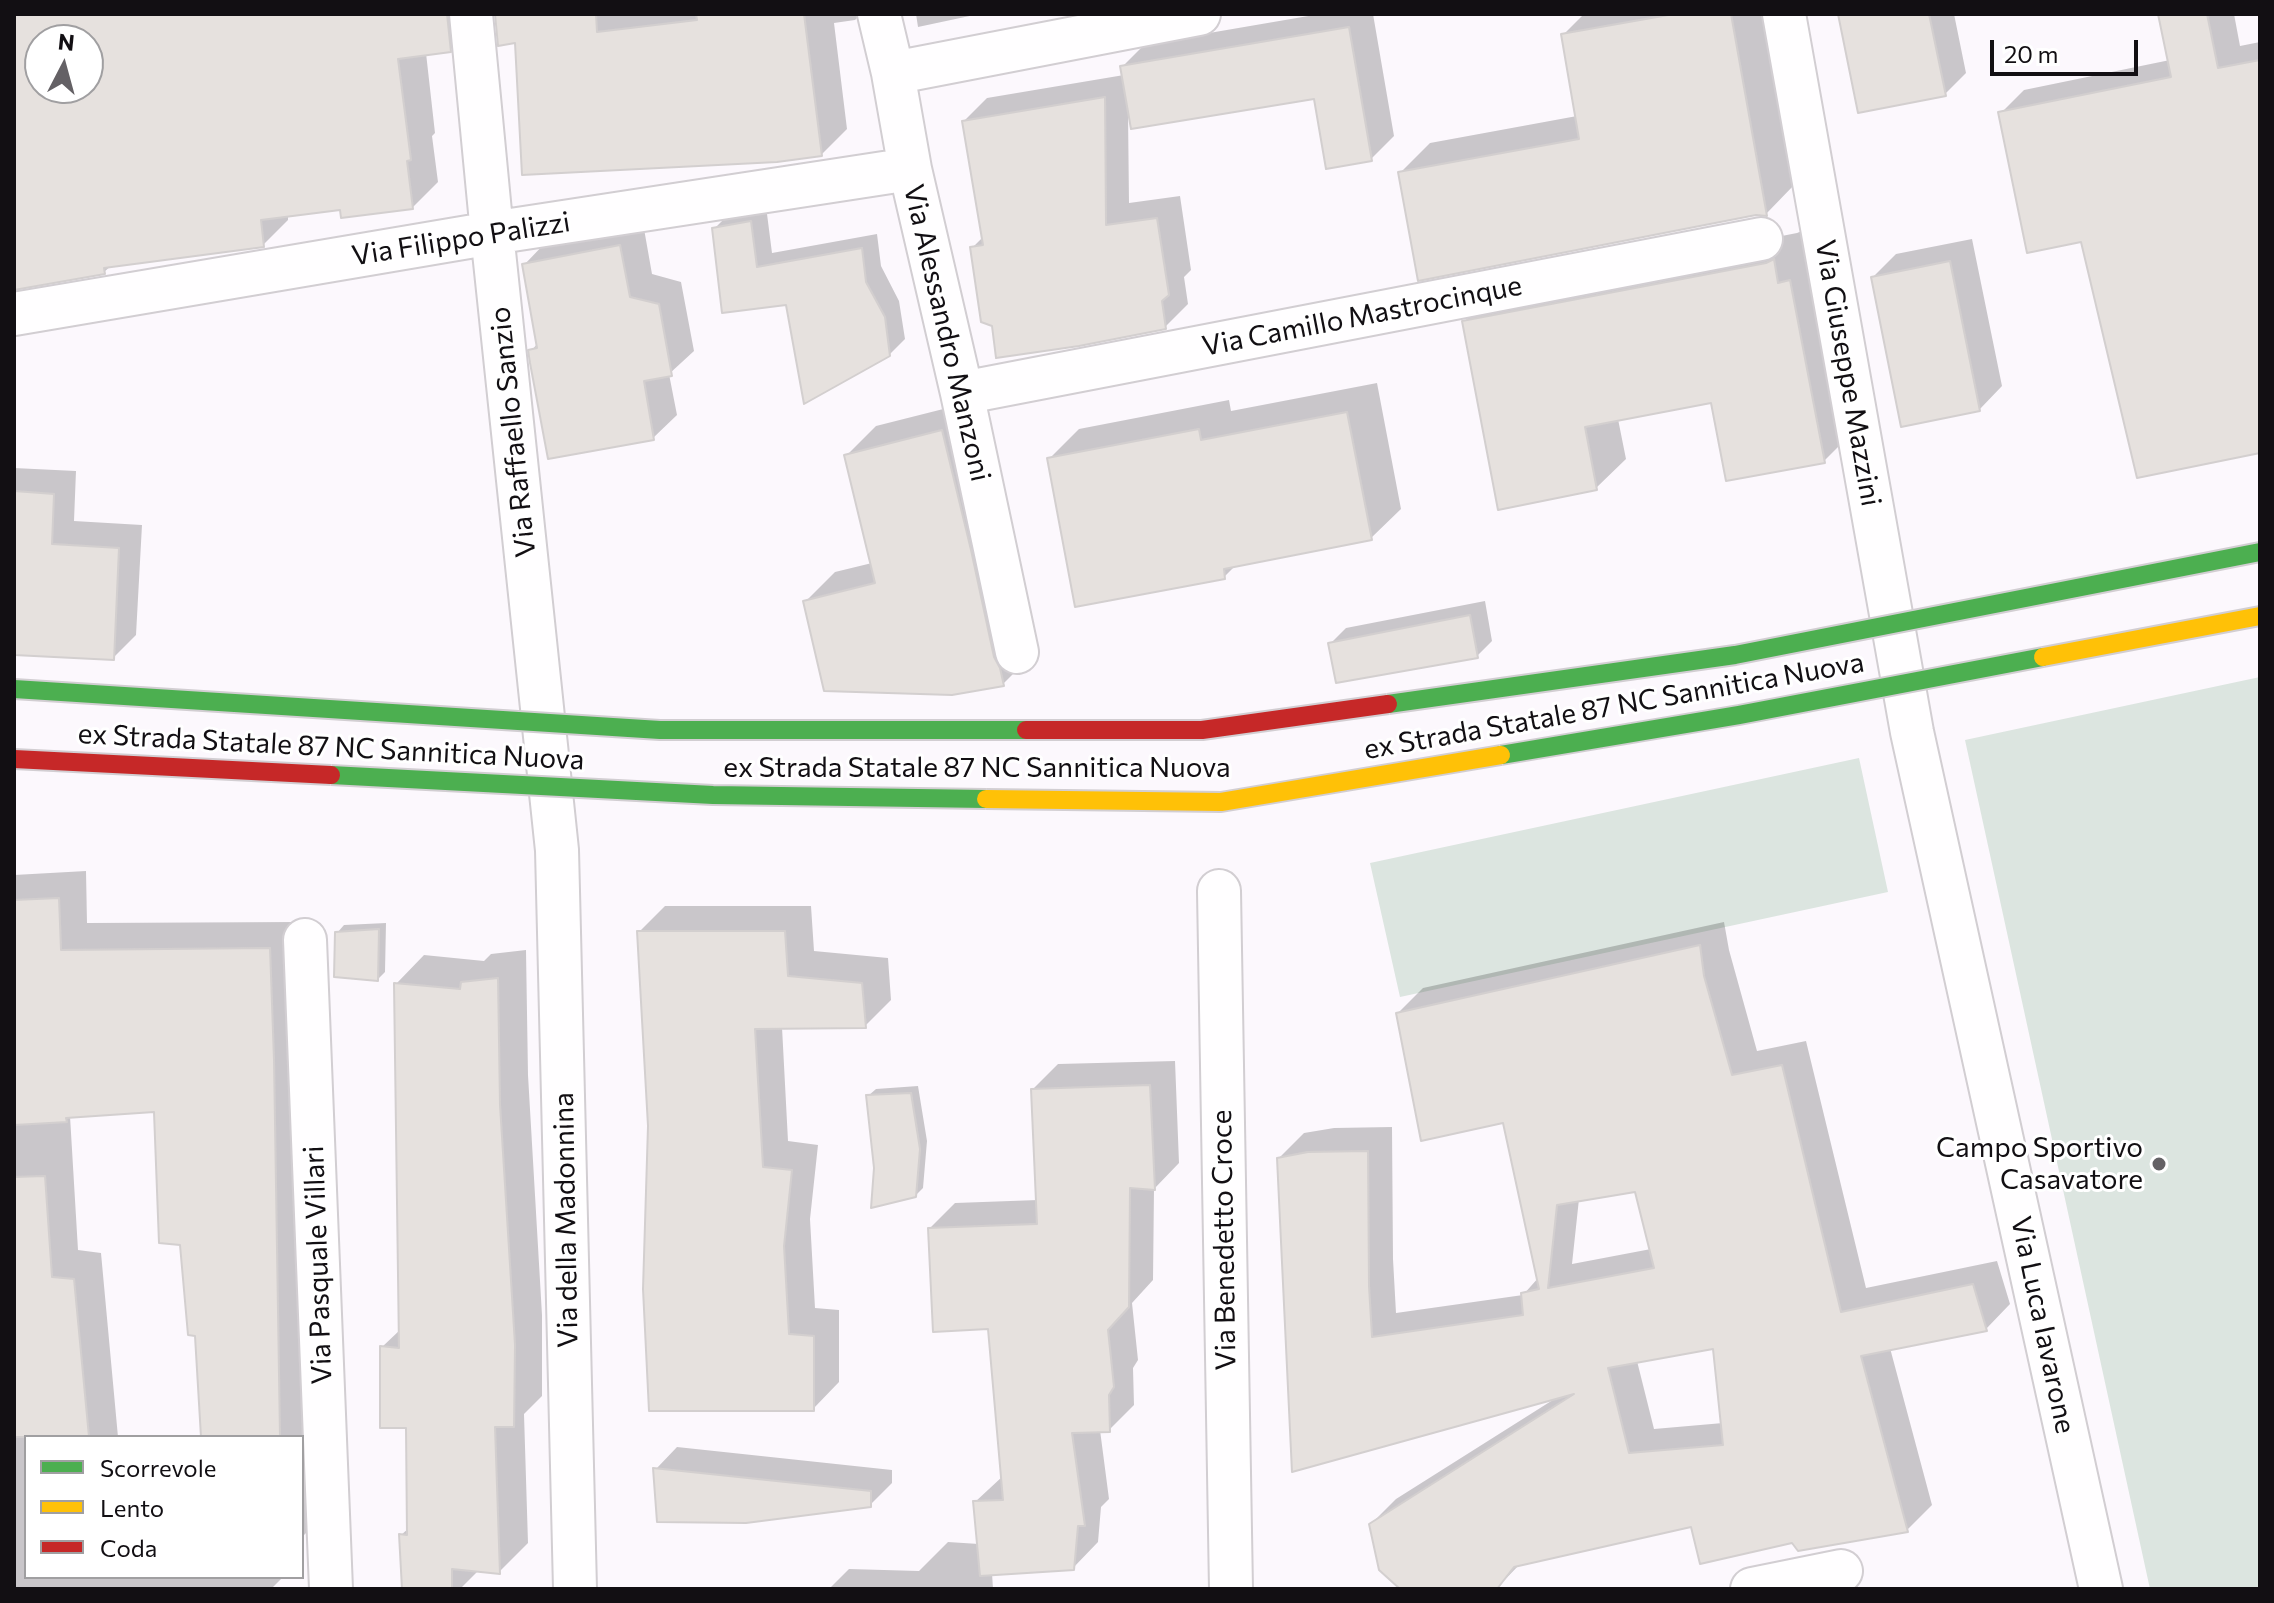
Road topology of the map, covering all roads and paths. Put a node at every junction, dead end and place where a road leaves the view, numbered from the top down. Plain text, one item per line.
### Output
1 (471, 14) edge
2 (879, 14) edge
3 (1199, 14) edge
4 (1784, 14) edge
5 (1147, 19) edge
6 (893, 73) junction
7 (910, 169) junction
8 (492, 233) junction
9 (1761, 239) dead end
10 (14, 314) edge
11 (962, 393) junction
12 (2260, 552) edge
13 (2260, 616) edge
14 (1017, 652) dead end
15 (14, 689) edge
16 (1912, 732) joint
17 (14, 759) edge
18 (557, 850) joint
19 (1219, 891) dead end
20 (305, 940) dead end
21 (1841, 1571) dead end
22 (331, 1589) edge
23 (575, 1589) edge
24 (1231, 1589) edge
25 (1752, 1589) edge
26 (2101, 1589) edge

1 - 8 street, Via Raffaello Sanzio
2 - 6 street, Via Alessandro Manzoni
3 - 5 street
4 - 16 street, Via Giuseppe Mazzini
5 - 6 street
6 - 7 street, Via Alessandro Manzoni
7 - 8 street, Via Filippo Palizzi
7 - 11 street, Via Alessandro Manzoni
8 - 10 street, Via Filippo Palizzi
8 - 18 street, Via Raffaello Sanzio
9 - 11 street, Via Camillo Mastrocinque
11 - 14 street, Via Alessandro Manzoni
12 - 15 highway, ex Strada Statale 87 NC Sannitica Nuova, bridge
13 - 17 highway, ex Strada Statale 87 NC Sannitica Nuova, bridge
16 - 26 street, Via Luca Iavarone
18 - 23 street, Via della Madonnina
19 - 24 street, Via Benedetto Croce
20 - 22 street, Via Pasquale Villari
21 - 25 street

